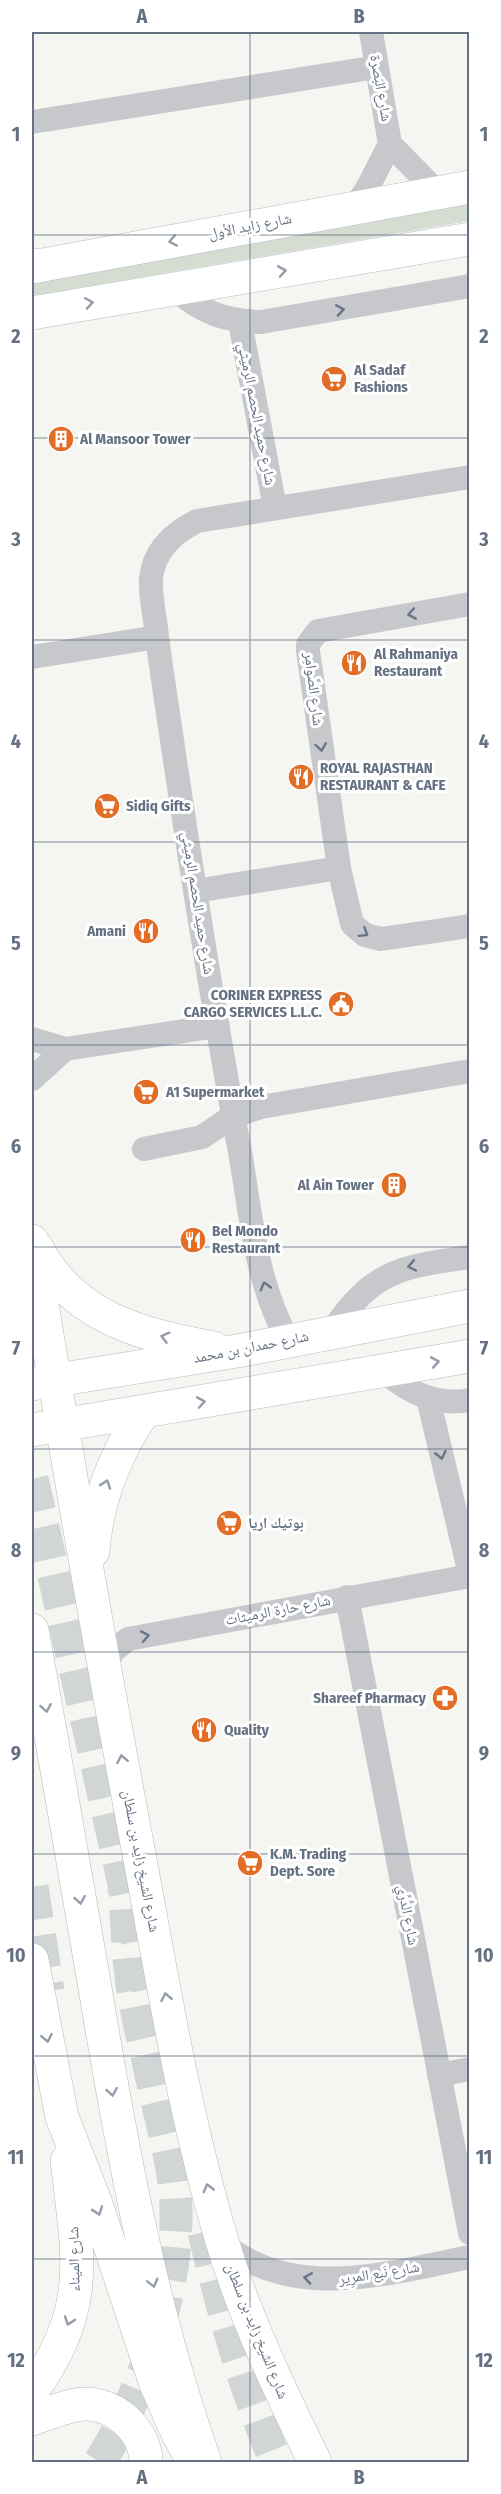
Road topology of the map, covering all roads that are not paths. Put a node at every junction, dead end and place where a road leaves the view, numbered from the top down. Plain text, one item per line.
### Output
1 (371, 32) edge
2 (377, 68) junction
3 (32, 122) edge
4 (390, 144) junction
5 (454, 190) edge
6 (354, 207) junction
7 (470, 239) edge
8 (33, 266) edge
9 (470, 286) edge
10 (175, 289) junction
11 (32, 313) edge
12 (240, 322) junction
13 (470, 477) edge
14 (275, 508) junction
15 (470, 604) edge
16 (157, 637) junction
17 (32, 657) edge
18 (339, 868) junction
19 (195, 891) junction
20 (470, 926) edge
21 (218, 1026) junction
22 (32, 1039) edge
23 (65, 1048) junction
24 (470, 1071) edge
25 (32, 1079) edge
26 (233, 1116) junction
27 (144, 1149) dead end
28 (32, 1232) edge
29 (32, 1240) edge
30 (470, 1257) edge
31 (470, 1306) edge
32 (332, 1331) junction
33 (288, 1340) junction
34 (243, 1350) junction
35 (470, 1356) edge
36 (384, 1371) junction
37 (43, 1383) edge
38 (428, 1398) junction
39 (470, 1400) edge
40 (144, 1411) junction
41 (46, 1427) edge
42 (470, 1575) edge
43 (347, 1597) junction
44 (95, 1604) junction
45 (32, 1630) edge
46 (105, 1672) junction
47 (32, 1960) tunnel mouth
48 (470, 2069) edge
49 (439, 2075) junction
50 (62, 2117) junction
51 (470, 2233) edge
52 (223, 2244) junction
53 (470, 2257) edge
54 (32, 2391) edge
55 (32, 2419) edge
56 (146, 2463) edge
57 (194, 2463) edge
58 (205, 2463) edge
59 (315, 2463) edge

1 - 2 street, شارع البَصرة
2 - 3 street
2 - 4 street, شارع البَصرة
4 - 5 street
4 - 6 street
5 - 6 main road, شارع زايد الأول
6 -> 8 main road, شارع زايد الأول
10 -> 7 main road
12 -> 9 street
11 -> 10 main road
10 - 12 street, شارع حميد الحصم الرميثي
12 - 14 street, شارع حميد الحصم الرميثي
13 - 14 street, شارع حميد الحصم الرميثي
14 - 16 street, شارع حميد الحصم الرميثي
15 -> 18 street, شارع الصَّوامِر
16 - 17 street
16 - 19 street, شارع حميد الحصم الرميثي
18 - 19 street
18 -> 20 street, شارع الصَّوامِر
19 - 21 street, شارع حميد الحصم الرميثي
21 - 23 street
21 - 26 street, شارع حميد الحصم الرميثي
22 - 23 street
23 - 25 street
24 - 26 street
26 - 27 street
33 -> 26 street, شارع حميد الحصم الرميثي
34 -> 28 main road
29 - 37 main road, شارع الشيخ زايد بن سلطان
30 -> 32 street
31 - 32 main road, شارع حمدان بن محمد
32 - 33 main road, شارع حمدان بن محمد
33 - 34 main road, شارع حمدان بن محمد
34 - 37 main road, شارع حمدان بن محمد
36 -> 35 main road
36 - 38 street
40 -> 36 main road
37 - 41 main road, شارع الشيخ زايد بن سلطان
38 - 39 street
38 -> 42 street, شارع حارة الرميثات
40 - 41 main road
44 -> 40 main road
41 - 44 main road, شارع الشيخ زايد بن سلطان
42 - 43 street, شارع حارة الرميثات
46 -> 43 street, شارع حارة الرميثات
43 - 49 street, شارع الدُّرِّي
44 - 46 main road, شارع الشيخ زايد بن سلطان
45 -> 58 main road
52 -> 46 main road, شارع الشيخ زايد بن سلطان
47 -> 50 main road
48 - 49 street
49 - 51 street, شارع الدُّرِّي
50 -> 54 main road, شارع الميناء
50 -> 57 main road
53 -> 52 street, شارع نَبع المرِير
52 - 59 main road, شارع الشيخ زايد بن سلطان
55 - 56 main road

